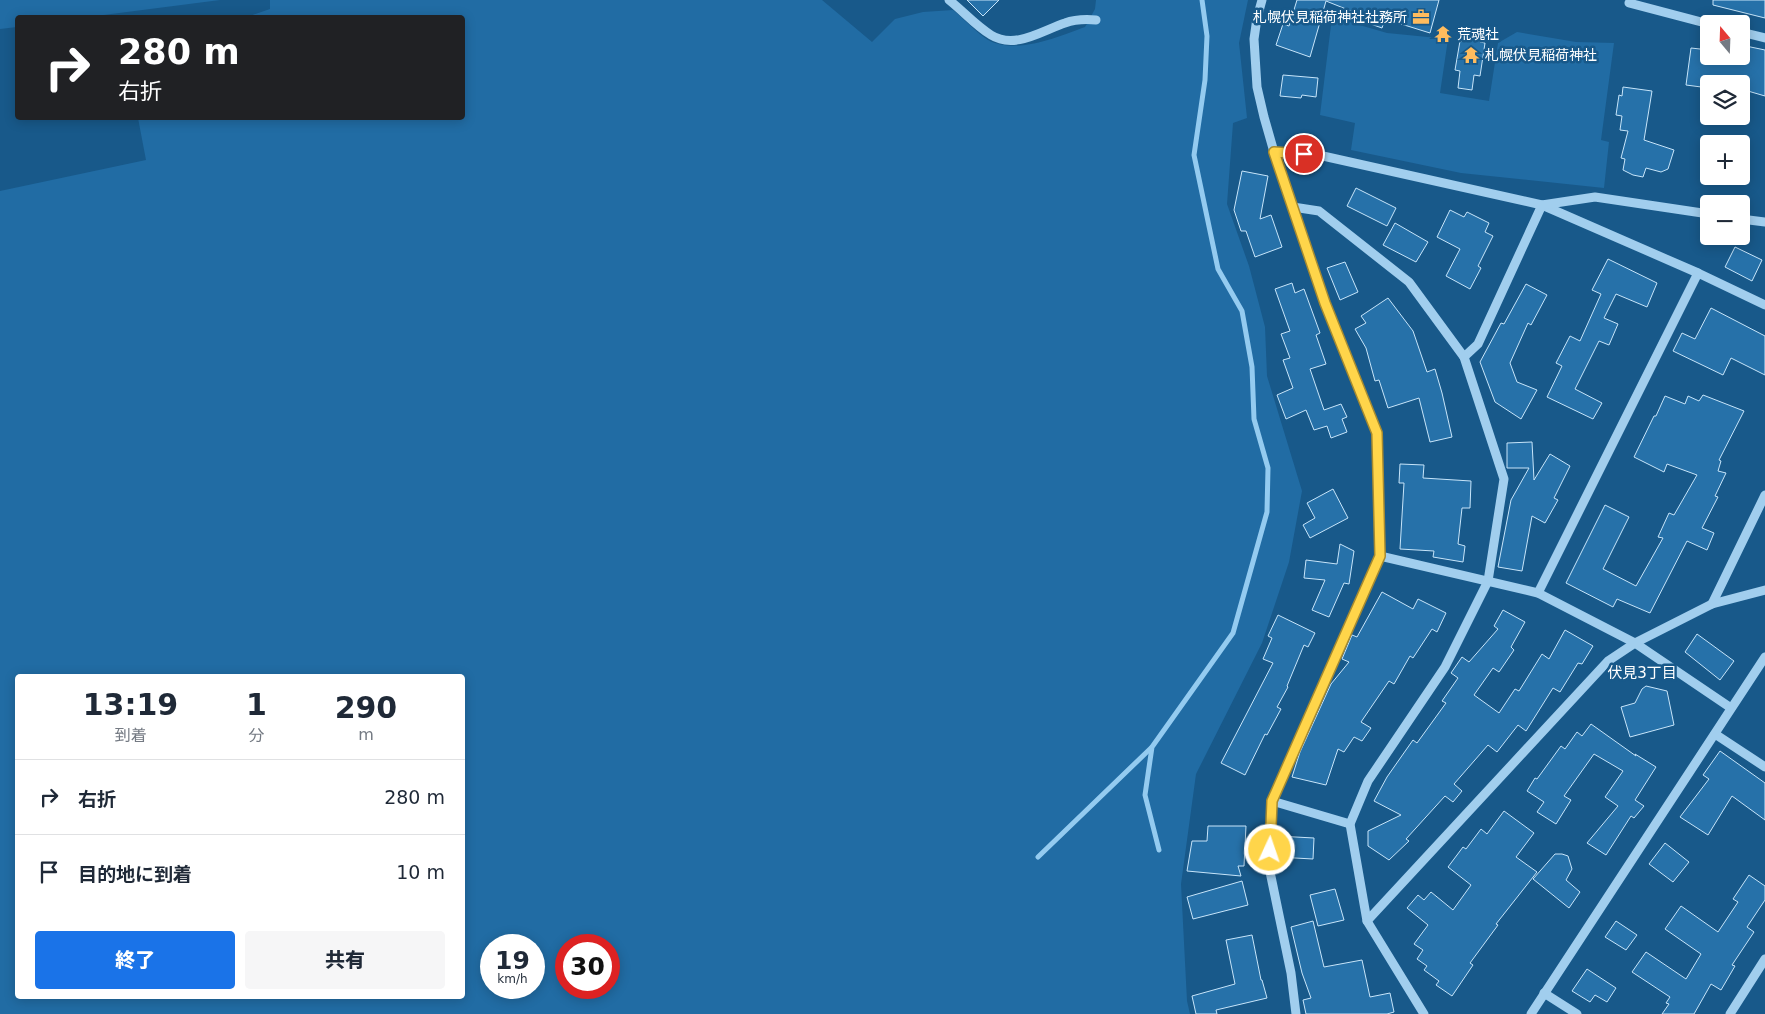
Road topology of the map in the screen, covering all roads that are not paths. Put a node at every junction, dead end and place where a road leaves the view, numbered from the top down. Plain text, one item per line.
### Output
1 (949, 0) edge
2 (1262, 0) edge
3 (1629, 3) dead end
4 (1096, 20) dead end
5 (1700, 22) edge
6 (1750, 34) edge
7 (1765, 38) edge
8 (1274, 152) junction
9 (1542, 205) junction
10 (1293, 207) junction
11 (1700, 213) edge
12 (1750, 220) edge
13 (1765, 222) edge
14 (1698, 273) junction
15 (1765, 305) edge
16 (1464, 357) junction
17 (1765, 496) edge
18 (1380, 556) junction
19 (1488, 581) junction
20 (1765, 590) edge
21 (1538, 593) junction
22 (1712, 604) junction
23 (1635, 642) junction
24 (1765, 657) edge
25 (1731, 708) junction
26 (1714, 734) junction
27 (1765, 767) edge
28 (1272, 801) junction
29 (1350, 824) junction
30 (1367, 921) junction
31 (1765, 959) edge
32 (1544, 993) junction
33 (1296, 1014) edge
34 (1424, 1014) edge
35 (1531, 1014) edge
36 (1577, 1014) edge
37 (1730, 1014) edge

1 - 4 street
2 - 8 street
3 - 5 street
6 - 7 street
8 - 9 street
8 - 10 street
9 - 11 street
9 - 14 street
9 - 16 street
10 - 16 street
10 - 18 street
12 - 13 street
14 - 15 street
14 - 21 street
16 - 19 street
17 - 22 street
18 - 19 street
18 - 28 street
19 - 21 street
19 - 29 street
20 - 22 street
21 - 23 street
22 - 23 street
23 - 25 street
23 - 30 street
24 - 25 street
25 - 26 street
26 - 27 street
26 - 32 street
28 - 29 street
28 - 33 street
29 - 30 street
30 - 34 street
31 - 37 street
32 - 35 street
32 - 36 street

